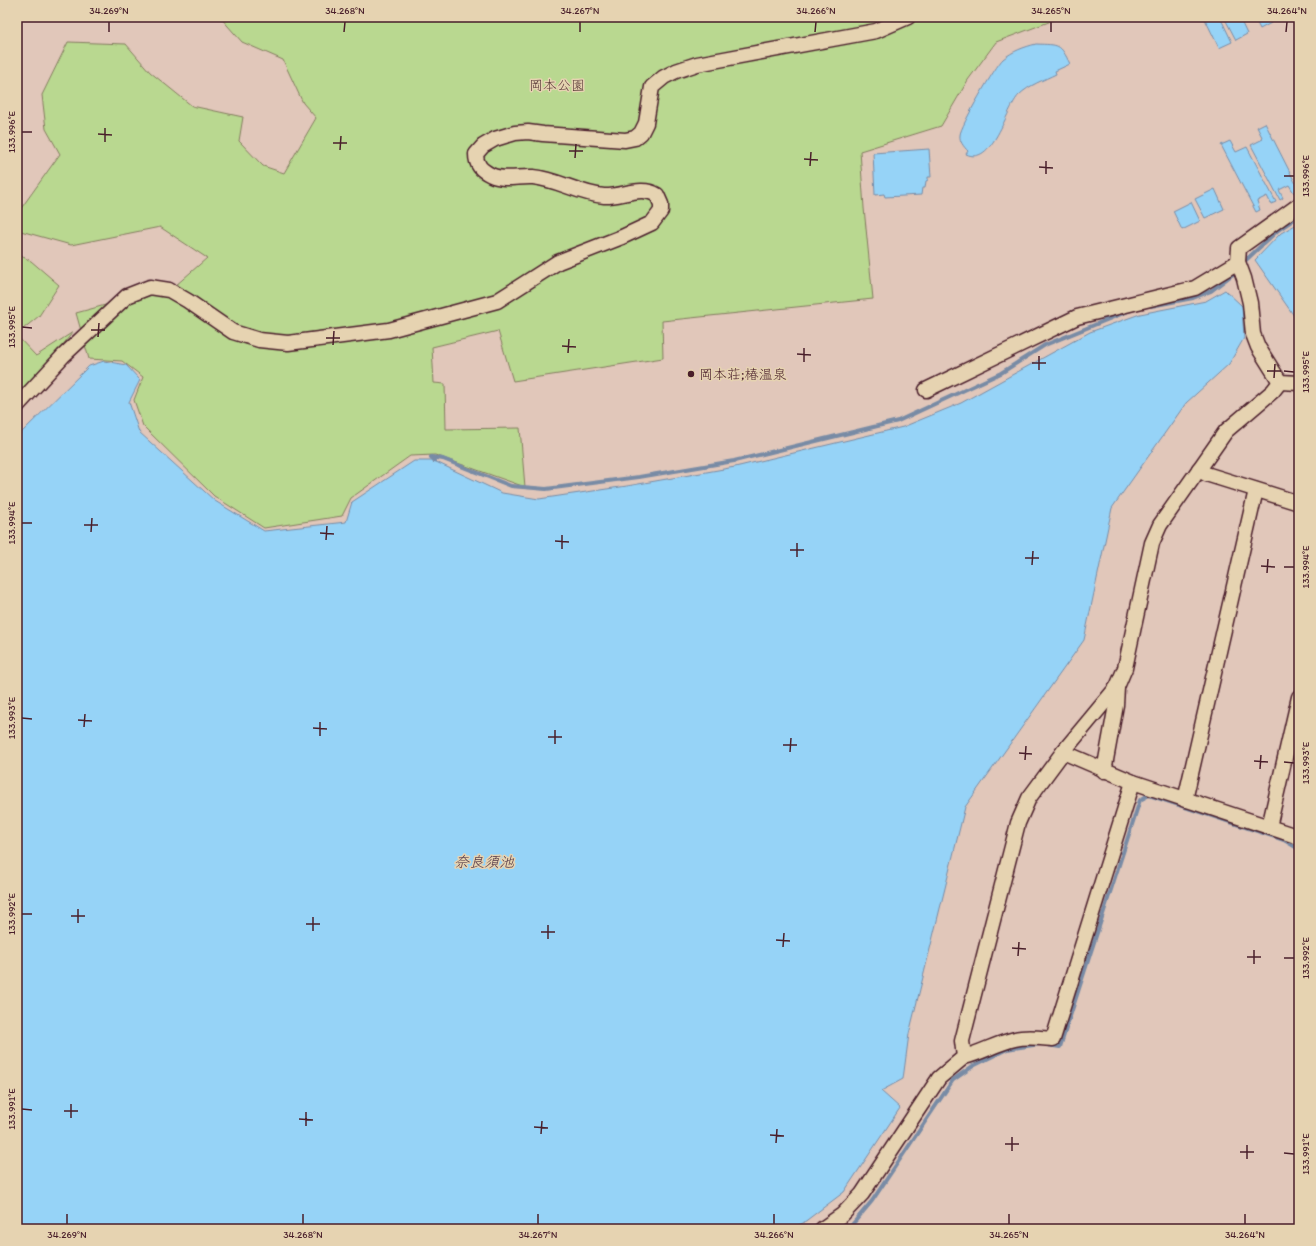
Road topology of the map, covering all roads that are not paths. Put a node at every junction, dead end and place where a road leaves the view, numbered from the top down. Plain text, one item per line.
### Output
1 (908, 17) edge
2 (1299, 205) edge
3 (1238, 262) junction
4 (1280, 382) junction
5 (1299, 384) edge
6 (926, 390) dead end
7 (17, 406) edge
8 (1199, 469) junction
9 (1256, 490) junction
10 (1299, 503) edge
11 (1117, 687) junction
12 (1299, 697) edge
13 (1063, 752) junction
14 (1104, 771) junction
15 (1133, 782) junction
16 (1185, 800) junction
17 (1269, 827) junction
18 (1299, 837) edge
19 (964, 1057) junction
20 (822, 1229) edge

1 - 7 street
2 - 3 street
3 - 4 street
3 - 6 street
4 - 5 street
4 - 8 street
8 - 9 street
8 - 11 street
9 - 10 street
9 - 16 street
11 - 13 street
11 - 14 street
12 - 17 street
13 - 14 street
13 - 19 street
14 - 15 street
15 - 16 street
15 - 19 street
16 - 17 street
17 - 18 street
19 - 20 street

